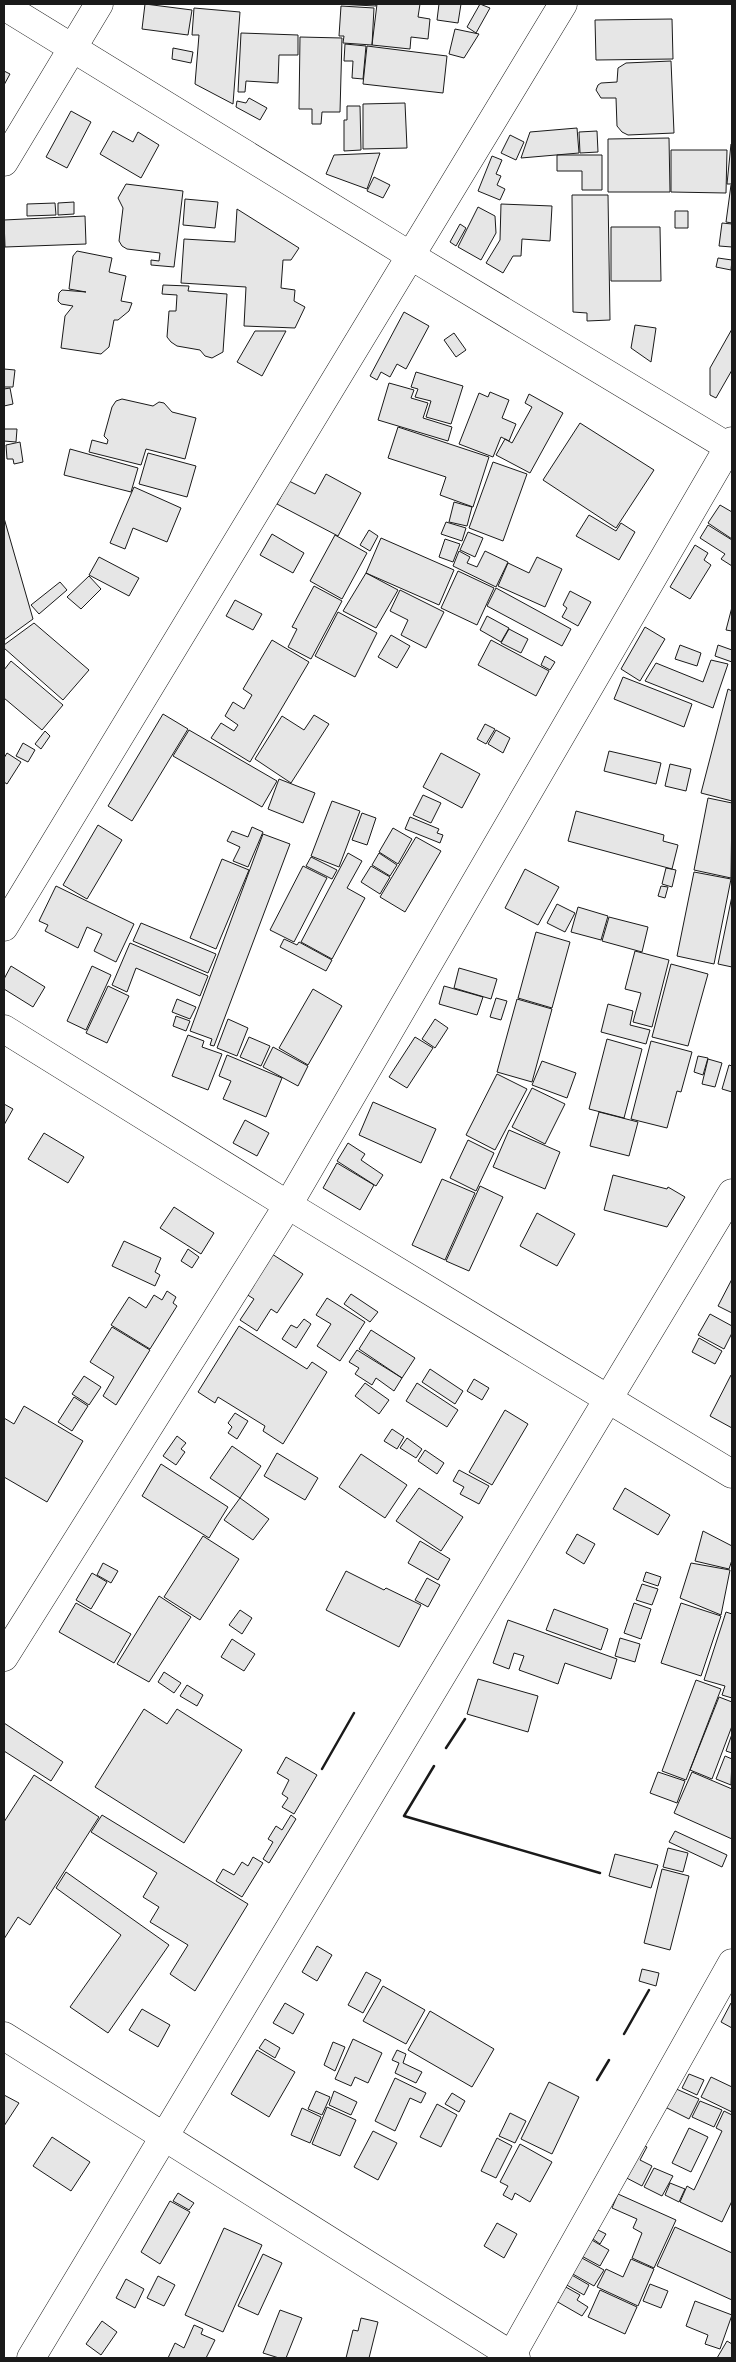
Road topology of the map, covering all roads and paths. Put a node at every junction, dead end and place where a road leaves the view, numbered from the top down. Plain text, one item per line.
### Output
1 (99, 4) edge
2 (563, 4) edge
3 (4, 6) edge
4 (72, 48) junction
5 (4, 162) edge
6 (411, 256) junction
7 (731, 445) edge
8 (4, 927) edge
9 (4, 1029) edge
10 (732, 1193) edge
11 (288, 1205) junction
12 (608, 1400) junction
13 (732, 1474) edge
14 (4, 1657) edge
15 (732, 1963) edge
16 (4, 2036) edge
17 (165, 2138) junction
18 (513, 2357) edge
19 (31, 2358) edge

1 - 4 street
2 - 6 street
3 - 4 street
4 - 5 street
4 - 6 street
6 - 7 street
6 - 8 street
7 - 11 street
9 - 11 street
10 - 12 street
11 - 12 street
11 - 14 street
12 - 13 street
12 - 17 street
15 - 18 street
16 - 17 street
17 - 18 street
17 - 19 street

